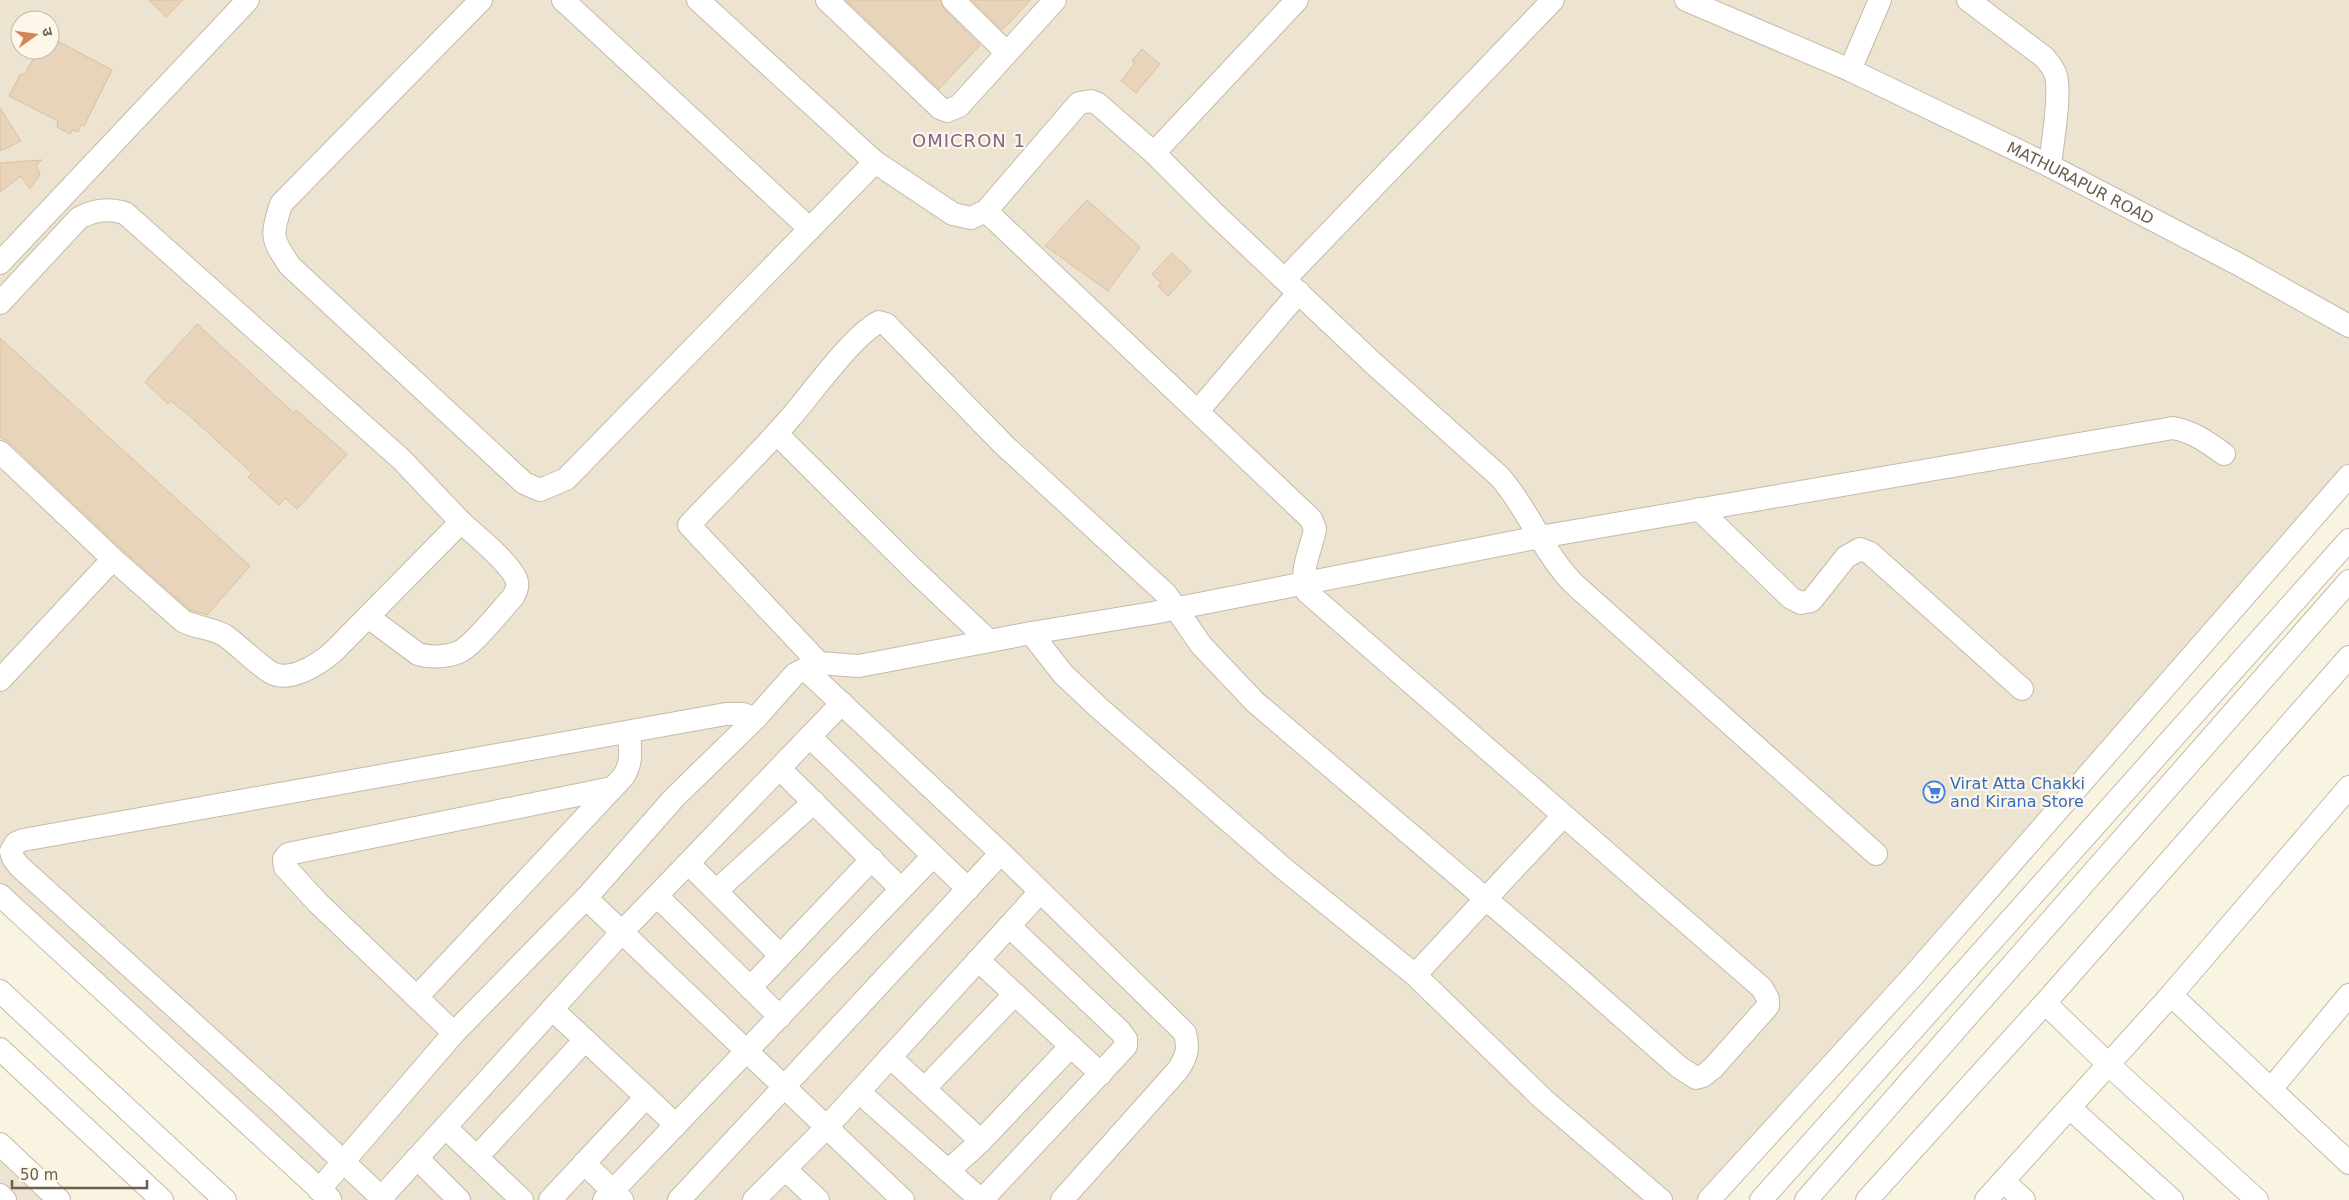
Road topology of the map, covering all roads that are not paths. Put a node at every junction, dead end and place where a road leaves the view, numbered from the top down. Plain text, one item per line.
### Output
1 (248, 0) edge
2 (481, 0) edge
3 (563, 0) edge
4 (698, 0) edge
5 (827, 0) edge
6 (953, 0) edge
7 (1055, 0) edge
8 (1297, 0) edge
9 (1553, 0) edge
10 (1686, 0) edge
11 (1880, 0) edge
12 (1969, 0) edge
13 (1006, 52) junction
14 (1850, 70) junction
15 (1154, 153) junction
16 (875, 162) junction
17 (2050, 166) junction
18 (986, 211) junction
19 (810, 230) junction
20 (0, 263) edge
21 (1292, 285) junction
22 (0, 303) edge
23 (2349, 326) edge
24 (1198, 411) junction
25 (776, 434) junction
26 (0, 452) edge
27 (2224, 454) dead end
28 (2349, 476) edge
29 (1699, 509) junction
30 (461, 522) junction
31 (1540, 537) junction
32 (2349, 540) edge
33 (113, 560) junction
34 (2349, 581) edge
35 (1304, 582) junction
36 (1176, 606) junction
37 (368, 618) junction
38 (1031, 633) junction
39 (989, 641) junction
40 (2349, 656) edge
41 (0, 680) edge
42 (2022, 688) dead end
43 (842, 703) junction
44 (756, 719) junction
45 (629, 732) junction
46 (810, 737) junction
47 (780, 768) junction
48 (2349, 787) edge
49 (612, 788) junction
50 (814, 802) junction
51 (1562, 816) junction
52 (1001, 853) junction
53 (1876, 854) dead end
54 (934, 856) junction
55 (872, 859) junction
56 (689, 864) junction
57 (902, 889) junction
58 (968, 889) junction
59 (716, 891) junction
60 (1040, 892) junction
61 (0, 895) edge
62 (657, 896) junction
63 (586, 898) junction
64 (1485, 899) junction
65 (1009, 926) junction
66 (622, 932) junction
67 (780, 955) junction
68 (978, 960) junction
69 (1415, 975) junction
70 (750, 988) junction
71 (0, 991) edge
72 (1015, 994) junction
73 (2171, 995) junction
74 (2349, 995) edge
75 (416, 997) junction
76 (2046, 1003) junction
77 (552, 1009) junction
78 (780, 1017) junction
79 (454, 1033) junction
80 (585, 1040) junction
81 (1071, 1046) junction
82 (0, 1049) edge
83 (746, 1052) junction
84 (890, 1057) junction
85 (2108, 1064) junction
86 (1102, 1074) junction
87 (784, 1088) junction
88 (926, 1088) junction
89 (2271, 1088) junction
90 (859, 1092) junction
91 (646, 1097) junction
92 (2070, 1108) junction
93 (676, 1125) junction
94 (446, 1127) junction
95 (826, 1128) junction
96 (980, 1141) junction
97 (0, 1144) edge
98 (477, 1157) junction
99 (417, 1158) junction
100 (344, 1162) junction
101 (584, 1163) junction
102 (2349, 1163) edge
103 (785, 1169) junction
104 (948, 1171) junction
105 (2003, 1181) junction
106 (0, 1195) edge
107 (325, 1195) edge
108 (613, 1197) edge
109 (383, 1199) edge
110 (756, 1199) edge
111 (5, 1200) edge
112 (60, 1200) edge
113 (162, 1200) edge
114 (225, 1200) edge
115 (459, 1200) edge
116 (522, 1200) edge
117 (550, 1200) edge
118 (679, 1200) edge
119 (818, 1200) edge
120 (903, 1200) edge
121 (981, 1200) edge
122 (1062, 1200) edge
123 (1661, 1200) edge
124 (1709, 1200) edge
125 (1761, 1200) edge
126 (1806, 1200) edge
127 (1867, 1200) edge
128 (1986, 1200) edge
129 (2024, 1200) edge
130 (2172, 1200) edge
131 (2257, 1200) edge

1 - 20 street
2 - 19 street
3 - 19 street
4 - 16 street
5 - 13 street
6 - 13 street
7 - 13 street
8 - 15 street
9 - 21 street
10 - 14 street, MATHURAPUR ROAD
11 - 14 street
12 - 17 street
14 - 17 street, MATHURAPUR ROAD
15 - 18 street
15 - 21 street
16 - 18 street
16 - 19 street
17 - 23 street, MATHURAPUR ROAD
18 - 24 street
21 - 24 street
21 - 31 street
22 - 30 street
24 - 35 street
25 - 36 street
25 - 39 street
25 - 39 street
26 - 33 street
27 - 29 street
28 - 124 street
29 - 31 street
29 - 42 street
30 - 37 street
30 - 37 street
31 - 35 street
31 - 53 street
32 - 125 street
33 - 37 street
33 - 41 street
34 - 126 street
35 - 36 street
35 - 51 street
36 - 38 street
36 - 64 street
38 - 39 street
38 - 69 street
40 - 76 street
43 - 44 street
43 - 46 street
43 - 52 street
44 - 45 street
44 - 63 street
45 - 49 street
45 - 100 street
46 - 47 street
46 - 54 street
47 - 50 street
47 - 56 street
48 - 73 street
49 - 75 street
49 - 75 street
50 - 55 street
50 - 59 street
51 - 64 street
51 - 64 street
52 - 58 street
52 - 60 street
54 - 57 street
54 - 58 street
55 - 57 street
55 - 67 street
56 - 59 street
56 - 62 street
57 - 78 street
58 - 87 street
59 - 67 street
60 - 65 street
60 - 122 street
61 - 107 street
62 - 66 street
62 - 70 street
63 - 66 street
63 - 79 street
64 - 69 street
65 - 68 street
65 - 86 street
66 - 77 street
66 - 83 street
67 - 70 street
68 - 72 street
68 - 84 street
69 - 123 street
70 - 78 street
71 - 114 street
72 - 81 street
72 - 88 street
73 - 85 street
73 - 89 street
74 - 89 street
75 - 79 street
76 - 85 street
76 - 127 street
77 - 80 street
77 - 94 street
78 - 83 street
79 - 100 street
80 - 91 street
80 - 98 street
81 - 86 street
81 - 96 street
82 - 113 street
83 - 87 street
83 - 93 street
84 - 88 street
84 - 90 street
85 - 92 street
85 - 131 street
86 - 121 street
87 - 95 street
87 - 118 street
88 - 96 street
89 - 102 street
90 - 95 street
90 - 104 street
91 - 93 street
91 - 101 street
92 - 105 street
92 - 130 street
93 - 108 street
94 - 98 street
94 - 99 street
95 - 103 street
95 - 120 street
96 - 104 street
97 - 112 street
98 - 116 street
99 - 109 street
99 - 115 street
100 - 107 street
100 - 109 street
101 - 108 street
101 - 117 street
103 - 110 street
103 - 119 street
104 - 121 street
105 - 128 street
105 - 129 street
106 - 111 street

